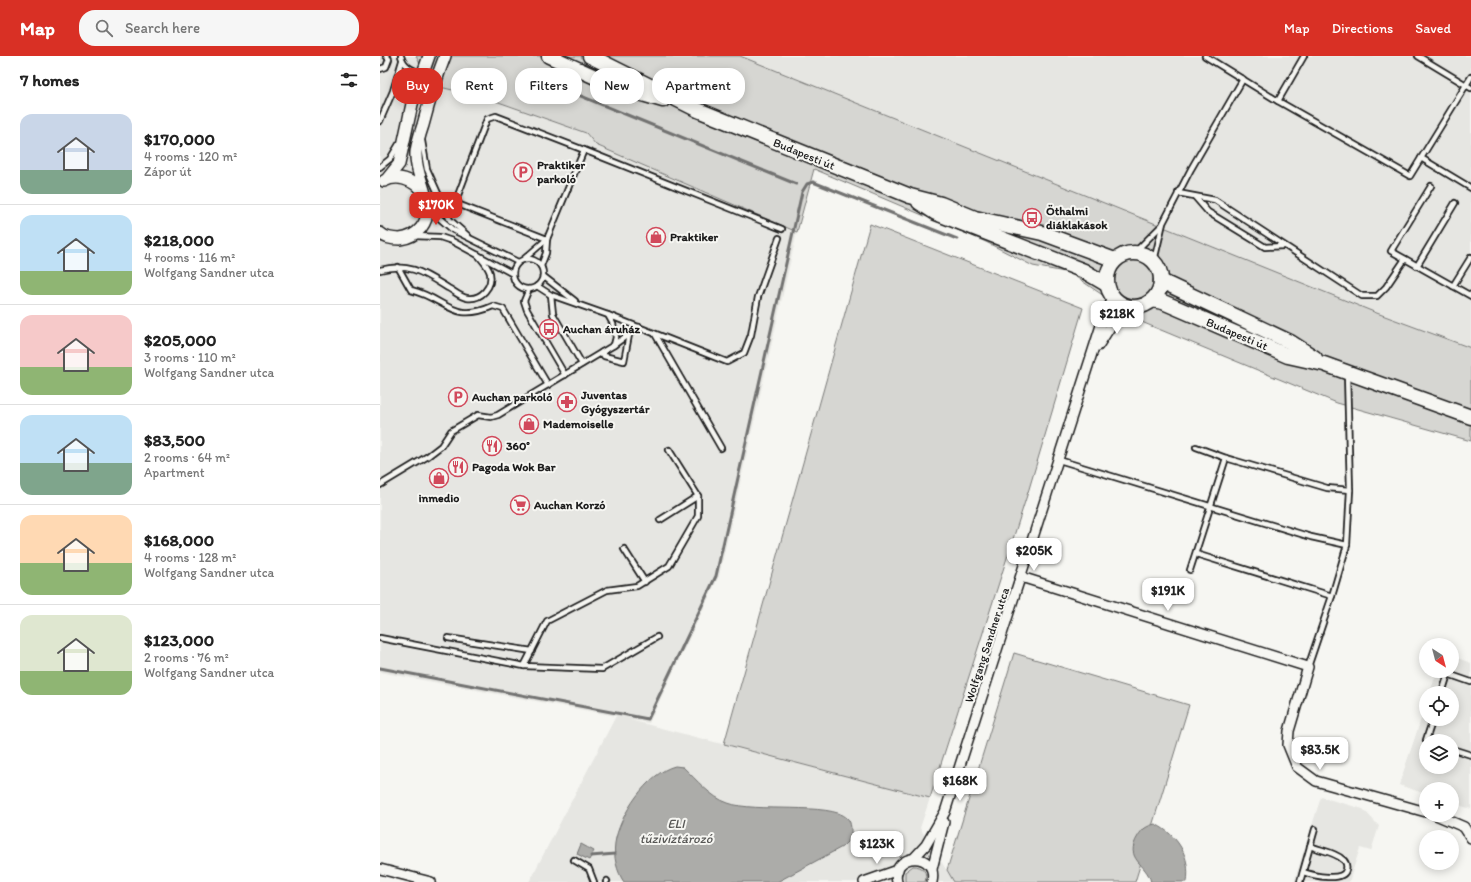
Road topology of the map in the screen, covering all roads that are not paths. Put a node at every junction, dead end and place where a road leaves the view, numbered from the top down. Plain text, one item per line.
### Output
1 (386, 56) edge
2 (429, 56) edge
3 (445, 56) edge
4 (549, 56) edge
5 (590, 56) edge
6 (1205, 56) edge
7 (1304, 56) edge
8 (1418, 56) edge
9 (402, 58) edge
10 (408, 68) edge
11 (424, 68) edge
12 (380, 69) edge
13 (1471, 77) edge
14 (1243, 79) junction
15 (1466, 85) junction
16 (1471, 88) edge
17 (1278, 101) junction
18 (413, 104) edge
19 (698, 110) junction
20 (380, 121) edge
21 (420, 134) junction
22 (404, 136) junction
23 (584, 150) junction
24 (1421, 158) junction
25 (380, 167) edge
26 (383, 181) edge
27 (1430, 186) dead end
28 (1471, 188) edge
29 (1178, 193) junction
30 (425, 195) junction
31 (910, 196) junction
32 (1195, 197) junction
33 (1455, 203) dead end
34 (1163, 223) junction
35 (782, 229) dead end
36 (380, 233) edge
37 (410, 236) junction
38 (468, 236) junction
39 (547, 238) junction
40 (779, 238) dead end
41 (393, 239) junction
42 (380, 243) edge
43 (1284, 246) junction
44 (1135, 252) junction
45 (478, 255) junction
46 (1471, 257) edge
47 (524, 258) junction
48 (1405, 259) junction
49 (1115, 260) junction
50 (1154, 261) junction
51 (518, 262) junction
52 (541, 266) junction
53 (1417, 266) junction
54 (398, 267) junction
55 (380, 270) edge
56 (512, 274) junction
57 (543, 276) junction
58 (1161, 281) junction
59 (1106, 284) junction
60 (537, 286) junction
61 (1453, 286) junction
62 (528, 289) junction
63 (551, 296) junction
64 (1471, 296) edge
65 (1113, 299) junction
66 (1152, 300) junction
67 (578, 303) junction
68 (1133, 308) junction
69 (608, 315) junction
70 (639, 327) junction
71 (655, 334) junction
72 (629, 335) junction
73 (614, 345) junction
74 (602, 352) junction
75 (1093, 354) junction
76 (582, 364) junction
77 (1324, 364) junction
78 (1347, 373) junction
79 (565, 375) junction
80 (548, 385) junction
81 (1471, 417) edge
82 (1196, 447) dead end
83 (721, 448) dead end
84 (669, 450) dead end
85 (1226, 458) junction
86 (1059, 460) junction
87 (380, 485) edge
88 (1350, 490) junction
89 (698, 496) junction
90 (1211, 506) junction
91 (660, 520) dead end
92 (1347, 545) junction
93 (624, 549) dead end
94 (1196, 554) junction
95 (1190, 570) dead end
96 (1021, 577) junction
97 (644, 582) junction
98 (1332, 596) junction
99 (657, 637) dead end
100 (380, 638) edge
101 (448, 638) dead end
102 (532, 651) junction
103 (524, 666) junction
104 (1308, 667) junction
105 (1471, 682) edge
106 (1444, 686) edge
107 (1459, 751) edge
108 (1471, 755) edge
109 (1419, 810) edge
110 (945, 812) junction
111 (1452, 822) edge
112 (1315, 829) dead end
113 (1471, 838) edge
114 (1310, 846) junction
115 (914, 858) junction
116 (574, 860) dead end
117 (380, 869) edge
118 (932, 869) junction
119 (898, 870) junction
120 (1303, 872) junction
121 (432, 882) edge
122 (594, 882) edge
123 (864, 882) edge
124 (897, 882) edge
125 (932, 882) edge
126 (1300, 882) edge

1 - 12 lane
2 - 11 street
3 - 21 street
4 - 19 main road, Budapesti út
5 - 19 main road, Budapesti út
6 - 14 lane
7 - 17 lane
8 - 15 lane
9 - 10 lane
9 - 20 lane
13 - 15 lane
14 - 17 lane
14 - 29 lane
15 - 16 lane
15 - 24 lane
17 - 24 lane
18 - 22 street
19 - 31 main road, Budapesti út
21 - 30 street
21 - 38 lane
22 - 25 lane
22 - 26 street
23 - 35 lane
23 - 39 lane
23 - 39 lane
24 - 28 lane
26 - 30 street
27 - 48 lane
29 - 32 lane
29 - 34 lane
30 - 37 street
30 - 38 lane
31 - 49 main road, Budapesti út
31 - 59 main road, Budapesti út
32 - 43 lane
32 - 43 lane
33 - 53 lane
34 - 44 lane
34 - 50 lane
36 - 41 street
37 - 41 street
37 - 45 lane
38 - 51 lane
39 - 47 lane
39 - 52 lane
40 - 71 lane
41 - 42 street
43 - 48 lane
44 - 49 main road
44 - 50 main road
45 - 54 lane
45 - 56 lane
46 - 61 lane
47 - 51 lane
47 - 52 lane
48 - 53 lane
49 - 59 main road
50 - 58 main road
51 - 56 lane
52 - 57 lane
53 - 61 lane
54 - 55 lane
54 - 80 lane
56 - 62 lane
57 - 60 lane
57 - 67 lane
58 - 66 main road
58 - 77 main road, Budapesti út
59 - 65 main road
60 - 62 lane
60 - 63 lane
61 - 64 lane
62 - 79 lane
63 - 67 lane
63 - 76 lane
65 - 68 main road
65 - 75 street, Wolfgang Sandner utca
66 - 68 main road
66 - 77 main road, Budapesti út
67 - 69 lane
68 - 75 street, Wolfgang Sandner utca
69 - 70 lane
69 - 73 lane
70 - 71 lane
70 - 72 lane
71 - 83 lane
72 - 73 lane
72 - 74 lane
73 - 74 lane
74 - 76 lane
75 - 86 street, Wolfgang Sandner utca
76 - 79 lane
77 - 78 main road, Budapesti út
78 - 81 main road, Budapesti út
78 - 88 lane
79 - 80 lane
80 - 87 lane
82 - 85 lane
84 - 89 lane
85 - 88 lane
85 - 90 lane
86 - 90 lane
86 - 96 street, Wolfgang Sandner utca
88 - 92 lane
89 - 91 lane
89 - 97 lane
90 - 92 lane
90 - 94 lane
92 - 98 lane
93 - 97 lane
94 - 95 lane
94 - 98 lane
96 - 104 street
96 - 110 street, Wolfgang Sandner utca
97 - 102 lane
98 - 104 lane
99 - 103 lane
100 - 103 lane
101 - 102 lane
102 - 103 lane
104 - 109 street
105 - 106 lane
107 - 108 lane
110 - 115 street
110 - 118 street
111 - 113 street
112 - 114 lane
114 - 120 lane
114 - 120 lane
115 - 118 street
115 - 119 street
116 - 122 lane
117 - 121 street
118 - 125 street
119 - 123 street
119 - 124 street
120 - 126 lane

